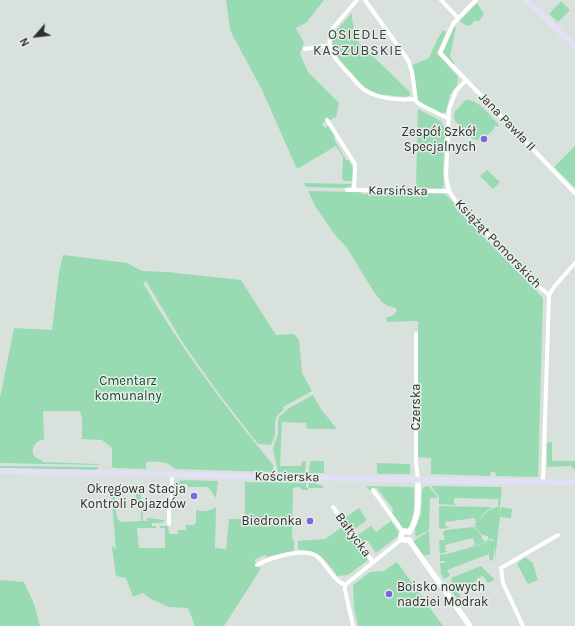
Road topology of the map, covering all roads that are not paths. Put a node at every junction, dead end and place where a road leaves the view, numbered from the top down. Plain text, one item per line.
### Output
1 (357, 0) edge
2 (365, 0) edge
3 (441, 0) edge
4 (476, 0) edge
5 (526, 0) edge
6 (457, 19) junction
7 (330, 45) junction
8 (575, 46) edge
9 (305, 49) dead end
10 (466, 80) junction
11 (415, 99) junction
12 (449, 119) junction
13 (327, 120) dead end
14 (347, 190) dead end
15 (354, 190) junction
16 (449, 191) junction
17 (575, 192) edge
18 (575, 264) edge
19 (549, 295) junction
20 (416, 334) dead end
21 (0, 471) edge
22 (172, 475) junction
23 (418, 480) junction
24 (543, 482) junction
25 (575, 483) edge
26 (373, 490) dead end
27 (333, 507) dead end
28 (169, 524) dead end
29 (403, 532) junction
30 (409, 532) junction
31 (558, 535) dead end
32 (405, 540) junction
33 (373, 562) junction
34 (257, 566) dead end
35 (345, 585) junction
36 (353, 626) edge
37 (470, 626) edge
38 (524, 626) edge

1 - 7 street
2 - 11 street
3 - 6 street
4 - 6 street
5 - 8 main road
6 - 10 street, Jana Pawła II
7 - 9 street
7 - 11 street
10 - 12 street, Książąt Pomorskich
10 - 17 street, Jana Pawła II
11 - 12 street
12 - 16 street, Książąt Pomorskich
13 - 15 street
14 - 15 street, Karsińska
15 - 16 street, Karsińska
16 - 19 street, Książąt Pomorskich
18 - 19 street
19 - 24 street, Książąt Pomorskich
20 - 23 street, Czerska
21 - 22 main road, Kościerska
22 - 23 main road, Kościerska
22 - 28 street
23 - 24 main road, Kościerska
23 - 30 street
24 - 25 main road, Kościerska
26 - 29 street
27 - 33 street, Bałtycka
29 - 30 street
29 - 32 street
30 - 32 street
31 - 38 street
32 - 33 street
32 - 37 street
33 - 35 street
34 - 35 street
35 - 36 street

